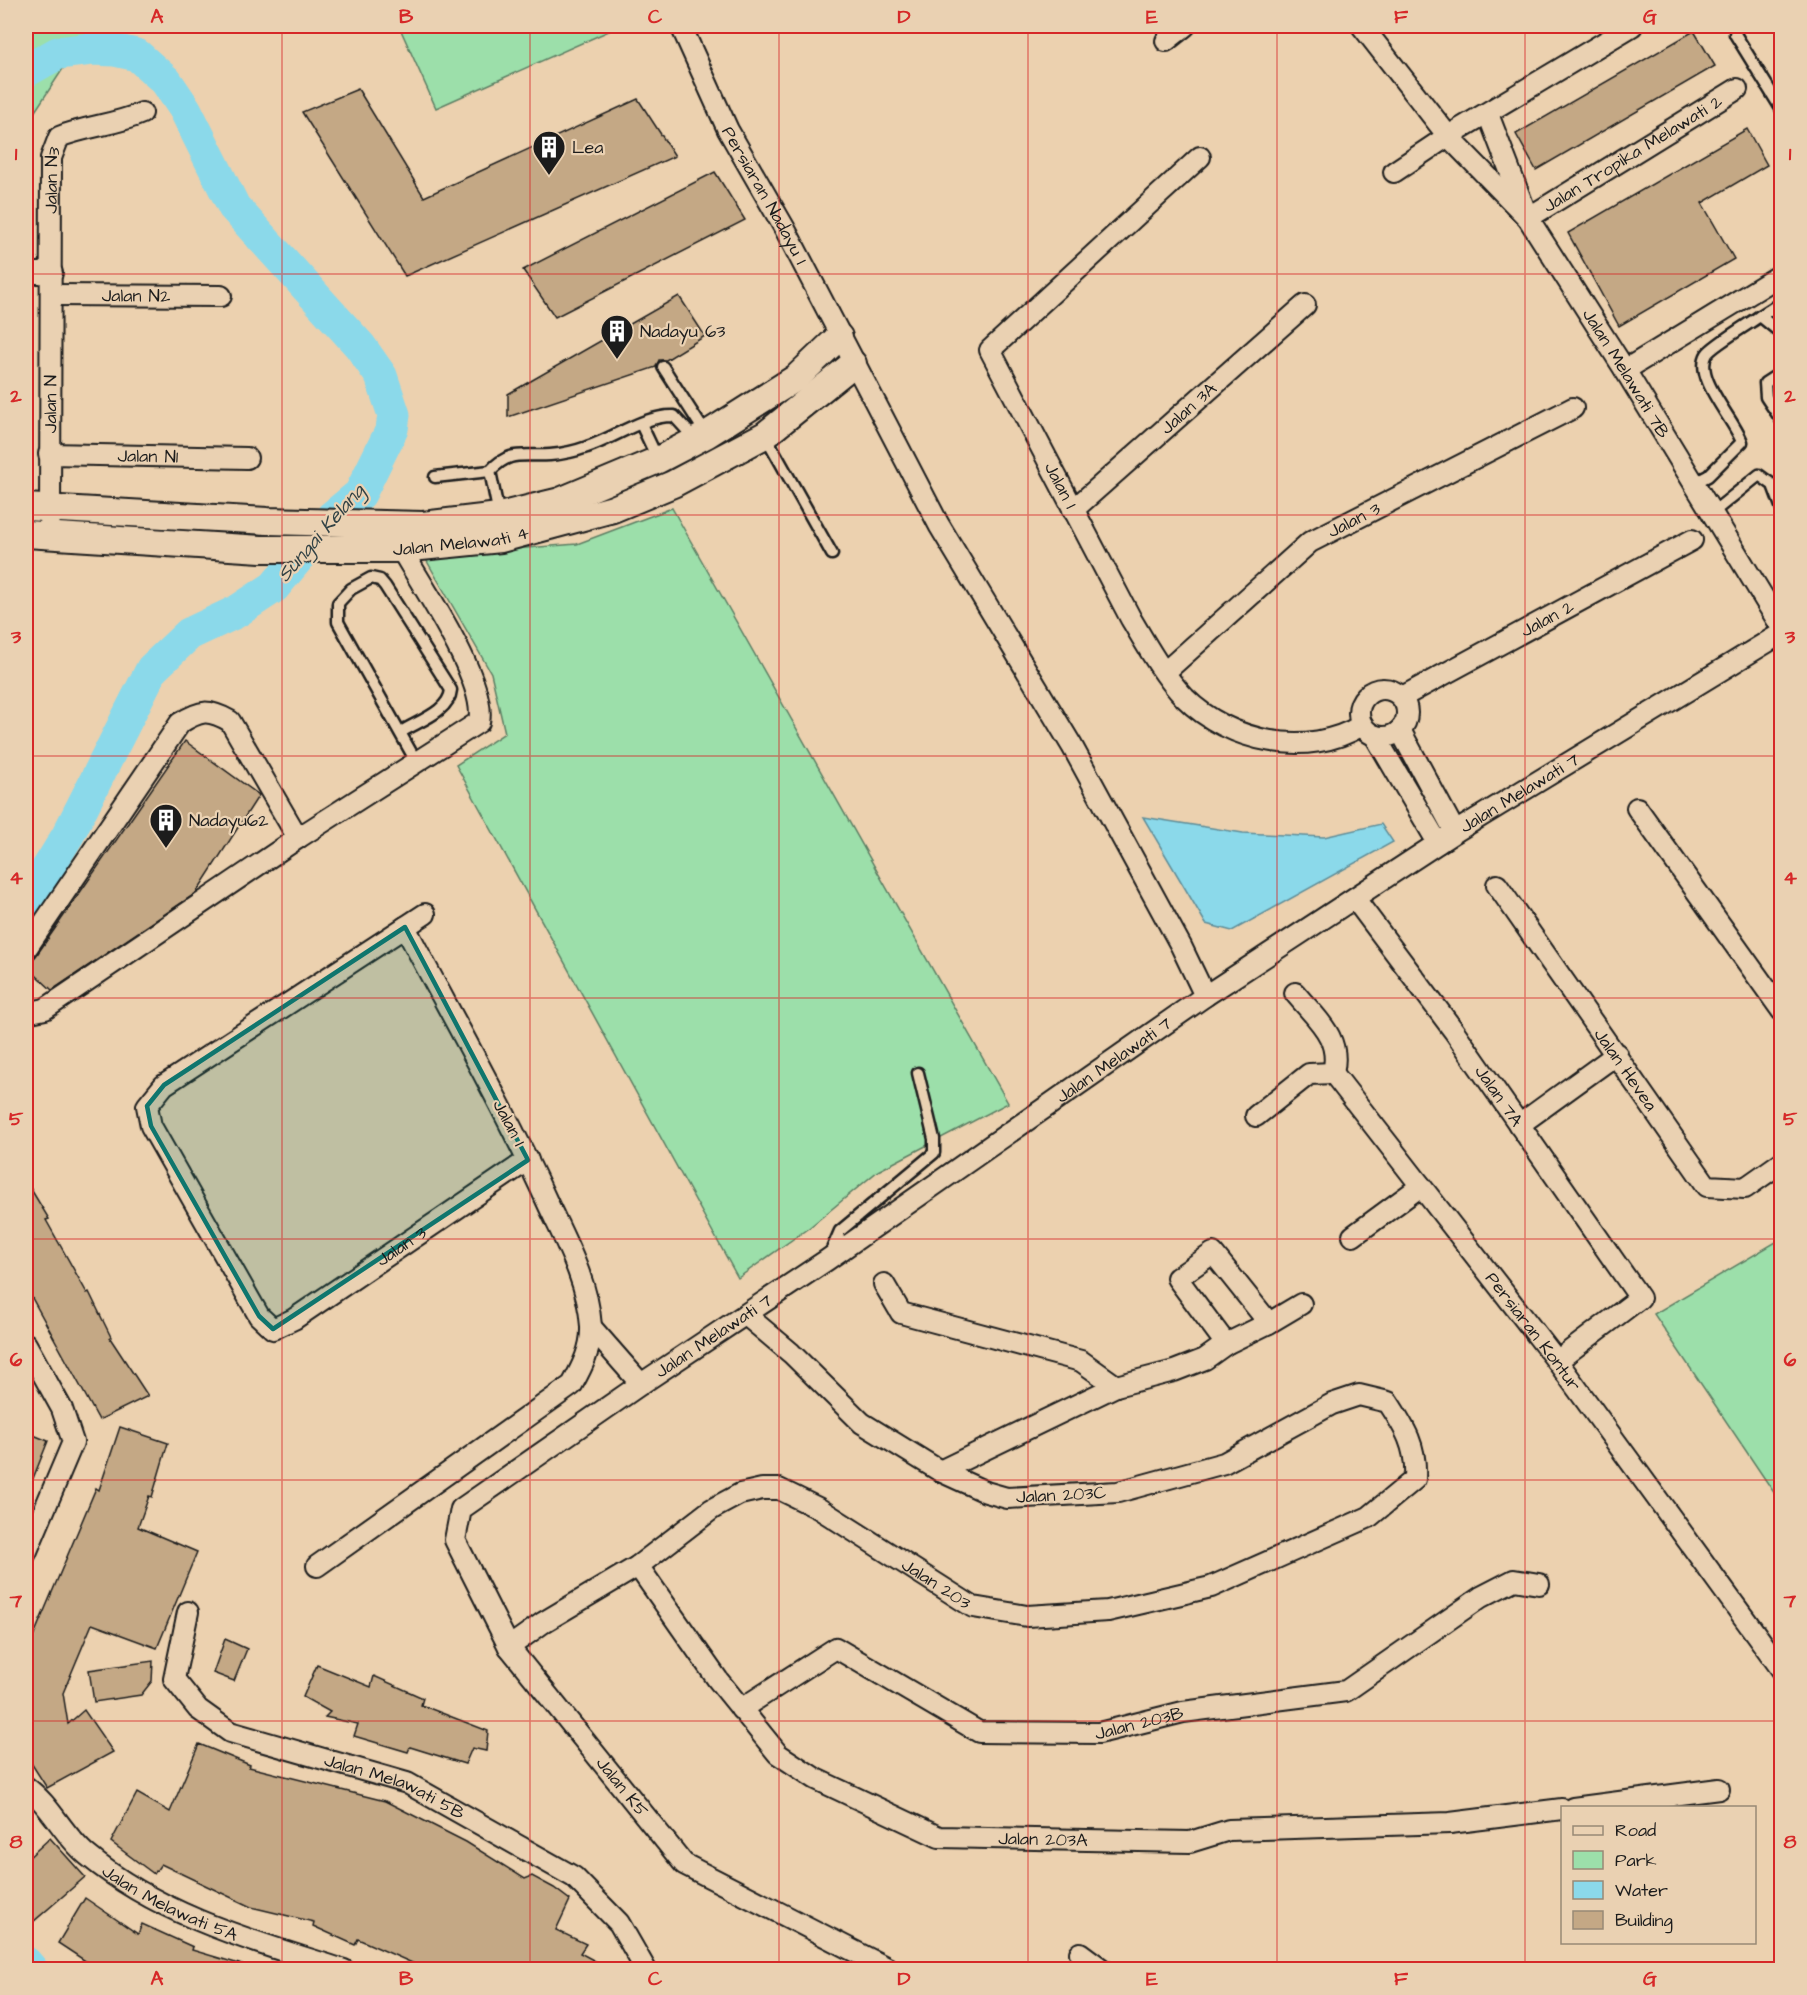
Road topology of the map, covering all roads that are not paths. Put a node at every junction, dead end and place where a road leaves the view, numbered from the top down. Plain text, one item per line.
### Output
1 (681, 26) edge
2 (1185, 26) edge
3 (1362, 26) edge
4 (1632, 26) edge
5 (1737, 26) edge
6 (1166, 41) dead end
7 (1737, 89) dead end
8 (1782, 110) edge
9 (142, 113) dead end
10 (1488, 114) junction
11 (1448, 136) junction
12 (1200, 157) dead end
13 (1394, 172) dead end
14 (1528, 218) junction
15 (26, 273) edge
16 (52, 273) junction
17 (1782, 274) edge
18 (52, 295) junction
19 (221, 296) dead end
20 (1782, 302) edge
21 (1305, 305) dead end
22 (1760, 316) junction
23 (1782, 334) edge
24 (839, 337) junction
25 (853, 364) junction
26 (663, 367) dead end
27 (1625, 370) junction
28 (1782, 372) edge
29 (1573, 408) dead end
30 (1782, 421) edge
31 (641, 424) junction
32 (765, 435) junction
33 (701, 437) junction
34 (49, 454) junction
35 (247, 458) dead end
36 (658, 460) junction
37 (490, 471) junction
38 (435, 477) dead end
39 (1694, 483) junction
40 (38, 507) edge
41 (1782, 509) edge
42 (1074, 510) junction
43 (1712, 513) junction
44 (499, 516) junction
45 (38, 535) edge
46 (333, 535) junction
47 (1692, 540) dead end
48 (401, 549) junction
49 (832, 554) dead end
50 (1782, 628) edge
51 (1782, 633) edge
52 (1165, 672) junction
53 (1402, 697) junction
54 (1400, 730) junction
55 (1368, 731) junction
56 (401, 732) junction
57 (417, 763) junction
58 (1637, 808) dead end
59 (1455, 832) junction
60 (298, 838) junction
61 (1438, 843) junction
62 (1497, 885) dead end
63 (1355, 899) junction
64 (424, 914) dead end
65 (405, 927) junction
66 (26, 949) edge
67 (1295, 993) dead end
68 (1205, 996) junction
69 (1782, 1011) edge
70 (26, 1013) edge
71 (1617, 1054) junction
72 (918, 1073) dead end
73 (1333, 1073) junction
74 (1256, 1116) dead end
75 (1519, 1125) junction
76 (528, 1160) junction
77 (1782, 1161) edge
78 (1421, 1186) junction
79 (1353, 1236) dead end
80 (827, 1260) junction
81 (884, 1284) dead end
82 (1301, 1304) dead end
83 (746, 1315) junction
84 (1269, 1323) junction
85 (591, 1327) junction
86 (26, 1344) edge
87 (1226, 1344) junction
88 (1557, 1361) junction
89 (641, 1384) junction
90 (1116, 1386) junction
91 (1403, 1425) joint
92 (940, 1471) junction
93 (461, 1509) joint
94 (26, 1553) edge
95 (317, 1566) dead end
96 (638, 1566) junction
97 (1539, 1584) dead end
98 (188, 1612) dead end
99 (509, 1647) junction
100 (1782, 1670) edge
101 (741, 1708) junction
102 (26, 1787) edge
103 (1719, 1789) dead end
104 (1588, 1806) edge
105 (1561, 1809) edge
106 (1080, 1953) dead end
107 (344, 1970) edge
108 (646, 1970) edge
109 (891, 1970) edge
110 (1103, 1970) edge

1 - 24 street, Persiaran Nadayu 1
2 - 6 street
3 - 11 street, Jalan Melawati 7B
4 - 10 street
5 - 8 lane
7 - 14 street, Jalan Tropika Melawati 2
9 - 16 street, Jalan N3
10 - 11 street
10 - 14 street
11 - 13 street
11 - 14 street, Jalan Melawati 7B
12 - 42 street, Jalan 1
14 - 27 street, Jalan Melawati 7B
15 - 16 street
16 - 18 street, Jalan N
17 - 27 street
18 - 19 street, Jalan N2
18 - 34 street, Jalan N
20 - 22 lane
21 - 42 street, Jalan 3A
22 - 23 lane
22 - 39 lane
24 - 25 street, Persiaran Nadayu 1
24 - 33 street, Jalan Melawati 4
25 - 32 street, Jalan Melawati 4
25 - 68 street, Persiaran Nadayu 1
26 - 33 lane
27 - 39 street, Jalan Melawati 7B
28 - 30 lane
29 - 52 street, Jalan 3
31 - 33 lane
31 - 36 lane
31 - 37 lane
32 - 48 street, Jalan Melawati 4
32 - 49 lane
33 - 36 street, Jalan Melawati 4
34 - 35 street, Jalan N1
34 - 40 street, Jalan N
36 - 44 street, Jalan Melawati 4
37 - 38 lane
37 - 44 lane
39 - 43 street, Jalan Melawati 7B
40 - 45 street, Jalan N
40 - 46 street, Jalan Melawati 4
41 - 43 lane
42 - 52 street, Jalan 1
43 - 50 street, Jalan Melawati 7B
44 - 46 street, Jalan Melawati 4
45 - 46 street, Jalan Melawati 4
46 - 48 street, Jalan Melawati 4
47 - 53 street, Jalan 2
48 - 57 street
51 - 59 street, Jalan Melawati 7
52 - 55 street, Jalan 1
53 - 54 street
53 - 55 street
54 - 55 street
54 - 59 street
55 - 61 street
56 - 56 lane
56 - 57 lane
57 - 60 street
58 - 69 street
59 - 61 street, Jalan Melawati 7
60 - 66 street
60 - 70 street
61 - 63 street, Jalan Melawati 7
62 - 71 street, Jalan Hevea
63 - 68 street, Jalan Melawati 7
63 - 75 street, Jalan 7A
64 - 65 street
65 - 76 street, Jalan 1
65 - 76 street, Jalan 3
67 - 73 street
68 - 80 street, Jalan Melawati 7
71 - 75 street
71 - 77 street, Jalan Hevea
72 - 80 lane
73 - 74 street
73 - 78 street, Persiaran Kontur
75 - 88 street, Jalan 7A
76 - 85 street, Jalan 1
78 - 79 street
78 - 88 street, Persiaran Kontur
80 - 83 street, Jalan Melawati 7
81 - 90 street
82 - 84 street
83 - 89 street, Jalan Melawati 7
83 - 92 street, Jalan 203C
84 - 87 street
84 - 87 street
85 - 89 street
85 - 95 street
86 - 94 street
87 - 90 street
88 - 100 street, Persiaran Kontur
89 - 93 street, Jalan Melawati 7
90 - 92 street
91 - 92 street, Jalan 203C
91 - 96 street, Jalan 203
93 - 99 street, Jalan K5
96 - 99 street, Jalan 203
96 - 101 street, Jalan 203A
97 - 101 street, Jalan 203B
98 - 108 street, Jalan Melawati 5B
99 - 109 street, Jalan K5
101 - 105 street, Jalan 203A
102 - 107 street, Jalan Melawati 5A
103 - 104 street
106 - 110 street

